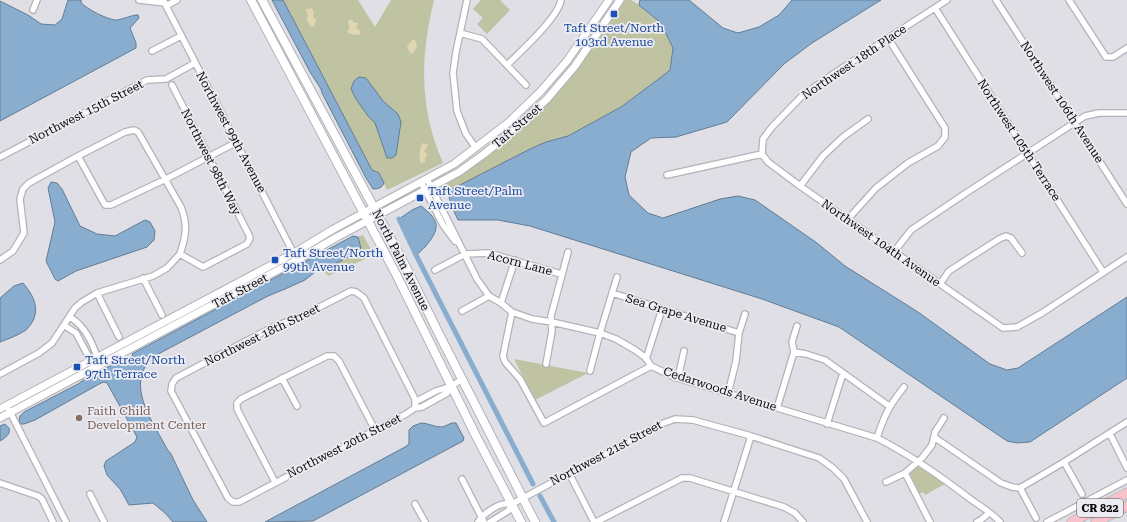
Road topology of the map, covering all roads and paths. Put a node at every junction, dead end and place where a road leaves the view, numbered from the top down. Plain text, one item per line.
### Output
1 (37, 0) edge
2 (139, 0) edge
3 (177, 0) edge
4 (251, 0) edge
5 (262, 0) edge
6 (467, 0) edge
7 (561, 0) edge
8 (609, 0) edge
9 (620, 0) edge
10 (946, 0) edge
11 (996, 0) edge
12 (1069, 0) edge
13 (165, 3) edge
14 (935, 8) junction
15 (33, 10) dead end
16 (460, 33) junction
17 (181, 36) junction
18 (888, 38) junction
19 (285, 43) junction
20 (276, 47) junction
21 (1127, 48) edge
22 (152, 51) dead end
23 (195, 63) junction
24 (507, 65) junction
25 (172, 85) dead end
26 (526, 85) dead end
27 (1127, 113) edge
28 (868, 119) dead end
29 (1075, 123) junction
30 (237, 142) junction
31 (476, 148) junction
32 (1028, 153) junction
33 (762, 154) junction
34 (78, 156) junction
35 (208, 156) junction
36 (0, 157) edge
37 (667, 175) dead end
38 (166, 179) junction
39 (424, 180) junction
40 (800, 186) junction
41 (428, 189) junction
42 (1127, 204) edge
43 (374, 207) junction
44 (364, 212) junction
45 (379, 216) junction
46 (848, 219) junction
47 (368, 221) junction
48 (568, 252) dead end
49 (894, 252) junction
50 (1022, 253) dead end
51 (180, 254) junction
52 (465, 254) junction
53 (296, 257) junction
54 (1127, 257) edge
55 (0, 260) edge
56 (515, 260) junction
57 (435, 270) dead end
58 (1103, 272) junction
59 (561, 274) junction
60 (617, 277) dead end
61 (143, 278) junction
62 (940, 284) junction
63 (612, 293) junction
64 (97, 294) junction
65 (489, 296) junction
66 (501, 303) junction
67 (662, 309) junction
68 (462, 311) dead end
69 (512, 312) junction
70 (745, 314) dead end
71 (162, 315) dead end
72 (70, 318) junction
73 (552, 322) junction
74 (65, 326) junction
75 (797, 326) dead end
76 (600, 333) junction
77 (739, 333) junction
78 (119, 337) dead end
79 (684, 351) dead end
80 (794, 352) junction
81 (646, 358) junction
82 (96, 363) junction
83 (546, 364) dead end
84 (651, 366) junction
85 (590, 371) dead end
86 (843, 373) junction
87 (0, 374) edge
88 (282, 378) junction
89 (678, 378) junction
90 (462, 379) junction
91 (452, 386) junction
92 (904, 387) dead end
93 (728, 394) junction
94 (415, 402) junction
95 (296, 406) dead end
96 (889, 406) junction
97 (777, 408) junction
98 (6, 409) edge
99 (0, 418) edge
100 (944, 418) dead end
101 (1127, 422) edge
102 (827, 424) junction
103 (375, 430) junction
104 (1110, 434) junction
105 (751, 436) junction
106 (934, 437) junction
107 (877, 438) junction
108 (918, 462) junction
109 (1064, 462) junction
110 (1127, 468) edge
111 (569, 473) junction
112 (905, 473) junction
113 (462, 478) dead end
114 (1127, 480) edge
115 (275, 482) junction
116 (886, 482) dead end
117 (0, 483) edge
118 (1020, 488) junction
119 (733, 491) junction
120 (1127, 493) edge
121 (90, 494) dead end
122 (1082, 494) dead end
123 (522, 498) junction
124 (233, 502) joint
125 (1086, 502) junction
126 (415, 504) dead end
127 (512, 504) junction
128 (1127, 506) edge
129 (489, 511) junction
130 (989, 512) junction
131 (1092, 512) junction
132 (1036, 518) dead end
133 (483, 519) edge
134 (491, 521) edge
135 (53, 522) edge
136 (66, 522) edge
137 (104, 522) edge
138 (425, 522) edge
139 (478, 522) edge
140 (521, 522) edge
141 (535, 522) edge
142 (595, 522) edge
143 (724, 522) edge
144 (803, 522) edge
145 (868, 522) edge
146 (930, 522) edge
147 (977, 522) edge
148 (1000, 522) edge
149 (1047, 522) edge
150 (1072, 522) edge
151 (1096, 522) edge

1 - 15 street
2 - 13 street
3 - 13 street
4 - 20 main road, North Palm Avenue
5 - 19 main road, North Palm Avenue
6 - 16 street
7 - 24 street
8 - 31 street, Taft Street
9 - 41 street, Taft Street
10 - 14 street, Northwest 18th Place
11 - 29 street, Northwest 106th Avenue
12 - 21 street
13 - 17 street, Northwest 99th Avenue
14 - 18 street, Northwest 18th Place
14 - 32 street, Northwest 105th Terrace
16 - 24 street
16 - 31 street
17 - 22 street
17 - 23 street, Northwest 99th Avenue
18 - 33 street, Northwest 18th Place
18 - 46 street
19 - 20 street
19 - 43 main road, North Palm Avenue
20 - 44 main road, North Palm Avenue
23 - 30 street, Northwest 99th Avenue
23 - 36 street, Northwest 15th Street
24 - 26 street
25 - 35 street, Northwest 98th Way
27 - 29 street
28 - 40 street
29 - 32 street
29 - 42 street, Northwest 106th Avenue
30 - 35 street
30 - 53 street, Northwest 99th Avenue
31 - 39 street, Taft Street
32 - 49 street
32 - 58 street, Northwest 105th Terrace
33 - 37 street
33 - 40 street, Northwest 104th Avenue
34 - 38 street
34 - 38 street
34 - 55 street
35 - 38 street
35 - 51 street, Northwest 98th Way
38 - 51 street
39 - 41 street, Cedarwoods Avenue
39 - 43 street, Taft Street
40 - 46 street, Northwest 104th Avenue
41 - 45 street, Taft Street
41 - 52 street, Cedarwoods Avenue
43 - 44 street, Taft Street
43 - 45 main road, North Palm Avenue
44 - 47 main road, North Palm Avenue
44 - 53 street, Taft Street
45 - 47 street, Taft Street
45 - 90 main road, North Palm Avenue
46 - 49 street, Northwest 104th Avenue
47 - 53 street, Taft Street
47 - 91 main road, North Palm Avenue
48 - 59 street
49 - 62 street, Northwest 104th Avenue
50 - 62 street
51 - 61 street
52 - 56 street, Acorn Lane
52 - 57 street, Acorn Lane
52 - 65 street, Cedarwoods Avenue
53 - 82 street, Taft Street
54 - 58 street
56 - 59 street, Acorn Lane
56 - 66 street
58 - 62 street, Northwest 104th Avenue
59 - 73 street
60 - 63 street
61 - 64 street
61 - 71 street
63 - 67 street, Sea Grape Avenue
63 - 76 street
64 - 72 street
64 - 78 street
65 - 66 street, Cedarwoods Avenue
65 - 68 street
66 - 69 street, Cedarwoods Avenue
67 - 77 street, Sea Grape Avenue
67 - 81 street
69 - 73 street, Cedarwoods Avenue
69 - 84 street
70 - 77 street
72 - 74 street
72 - 82 street
73 - 76 street, Cedarwoods Avenue
73 - 83 street
74 - 82 street
74 - 87 street
75 - 80 street
76 - 81 street, Cedarwoods Avenue
76 - 85 street
77 - 93 street
79 - 89 street
80 - 86 street
80 - 97 street
81 - 84 street, Cedarwoods Avenue
82 - 98 street, Taft Street
84 - 89 street, Cedarwoods Avenue
86 - 96 street
86 - 102 street
88 - 95 street
88 - 103 street
88 - 115 street
89 - 93 street, Cedarwoods Avenue
90 - 91 street, Northwest 20th Street
90 - 123 main road, North Palm Avenue
91 - 94 street, Northwest 20th Street
91 - 94 street, Northwest 20th Street
91 - 127 main road, North Palm Avenue
92 - 96 street
93 - 97 street, Cedarwoods Avenue
94 - 103 street, Northwest 20th Street
94 - 124 street, Northwest 18th Street
96 - 107 street
97 - 102 street, Cedarwoods Avenue
98 - 99 street, Taft Street
98 - 136 street
100 - 106 street
101 - 104 street
102 - 107 street, Cedarwoods Avenue
103 - 115 street, Northwest 20th Street
104 - 109 street
104 - 110 street
105 - 111 street, Northwest 21st Street
105 - 119 street
105 - 145 street, Northwest 21st Street
106 - 108 street
106 - 118 street
107 - 108 street, Cedarwoods Avenue
108 - 112 street
108 - 130 street, Cedarwoods Avenue
109 - 118 street
109 - 122 street
111 - 123 street, Northwest 21st Street
111 - 142 street
112 - 116 street
112 - 146 street
113 - 133 street
114 - 125 street
115 - 124 street, Northwest 20th Street
117 - 135 street
118 - 132 street
119 - 142 street
119 - 143 street
119 - 144 street
120 - 131 main road, CR 822
121 - 137 street
123 - 127 street, Northwest 21st Street
123 - 141 main road, North Palm Avenue
125 - 131 street
125 - 149 street
126 - 138 street
127 - 129 street, Northwest 21st Street
127 - 134 street, Northwest 21st Street
127 - 140 main road, North Palm Avenue
128 - 151 main road, CR 822
129 - 133 street, Northwest 21st Street
129 - 134 street
130 - 147 street
130 - 148 street, Cedarwoods Avenue
131 - 150 main road, CR 822
133 - 139 street, Northwest 21st Street

